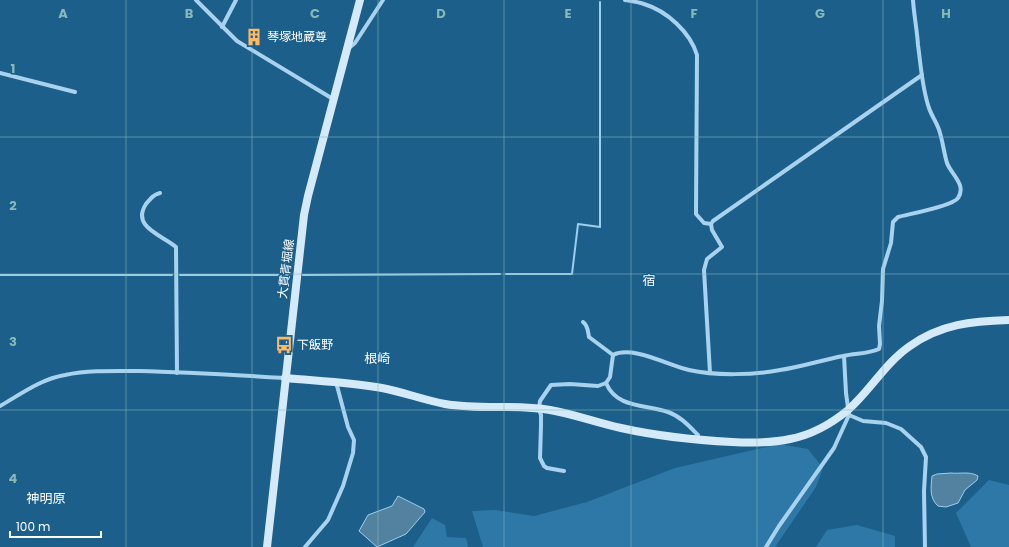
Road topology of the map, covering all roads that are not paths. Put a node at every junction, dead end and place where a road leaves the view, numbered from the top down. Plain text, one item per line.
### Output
1 (196, 0) edge
2 (236, 0) edge
3 (360, 0) edge
4 (383, 0) edge
5 (625, 0) edge
6 (913, 0) edge
7 (222, 27) junction
8 (346, 50) junction
9 (0, 74) edge
10 (922, 75) junction
11 (75, 92) dead end
12 (333, 99) junction
13 (160, 193) dead end
14 (711, 224) junction
15 (1009, 320) edge
16 (583, 322) dead end
17 (613, 356) junction
18 (844, 356) junction
19 (177, 372) junction
20 (710, 373) junction
21 (286, 378) junction
22 (336, 382) junction
23 (606, 383) junction
24 (0, 406) edge
25 (539, 409) junction
26 (848, 412) junction
27 (696, 440) junction
28 (564, 471) dead end
29 (267, 547) edge
30 (305, 547) edge
31 (766, 547) edge
32 (925, 547) edge

1 - 7 street
2 - 7 street
3 - 8 street, 大貫青堀線
4 - 8 street
5 - 14 street
6 - 10 street
7 - 12 street
8 - 12 street, 大貫青堀線
9 - 11 street
10 - 14 street
10 - 18 street
12 - 21 street, 大貫青堀線
13 - 19 street
14 - 20 street
15 - 26 street
16 - 17 street
17 - 20 street
17 - 23 street
18 - 20 street
18 - 26 street
19 - 21 street
19 - 24 street
21 - 22 street
21 - 29 street, 大貫青堀線
22 - 25 street
22 - 30 street
23 - 25 street
23 - 27 street
25 - 27 street
25 - 28 street
26 - 27 street
26 - 31 street
26 - 32 street

